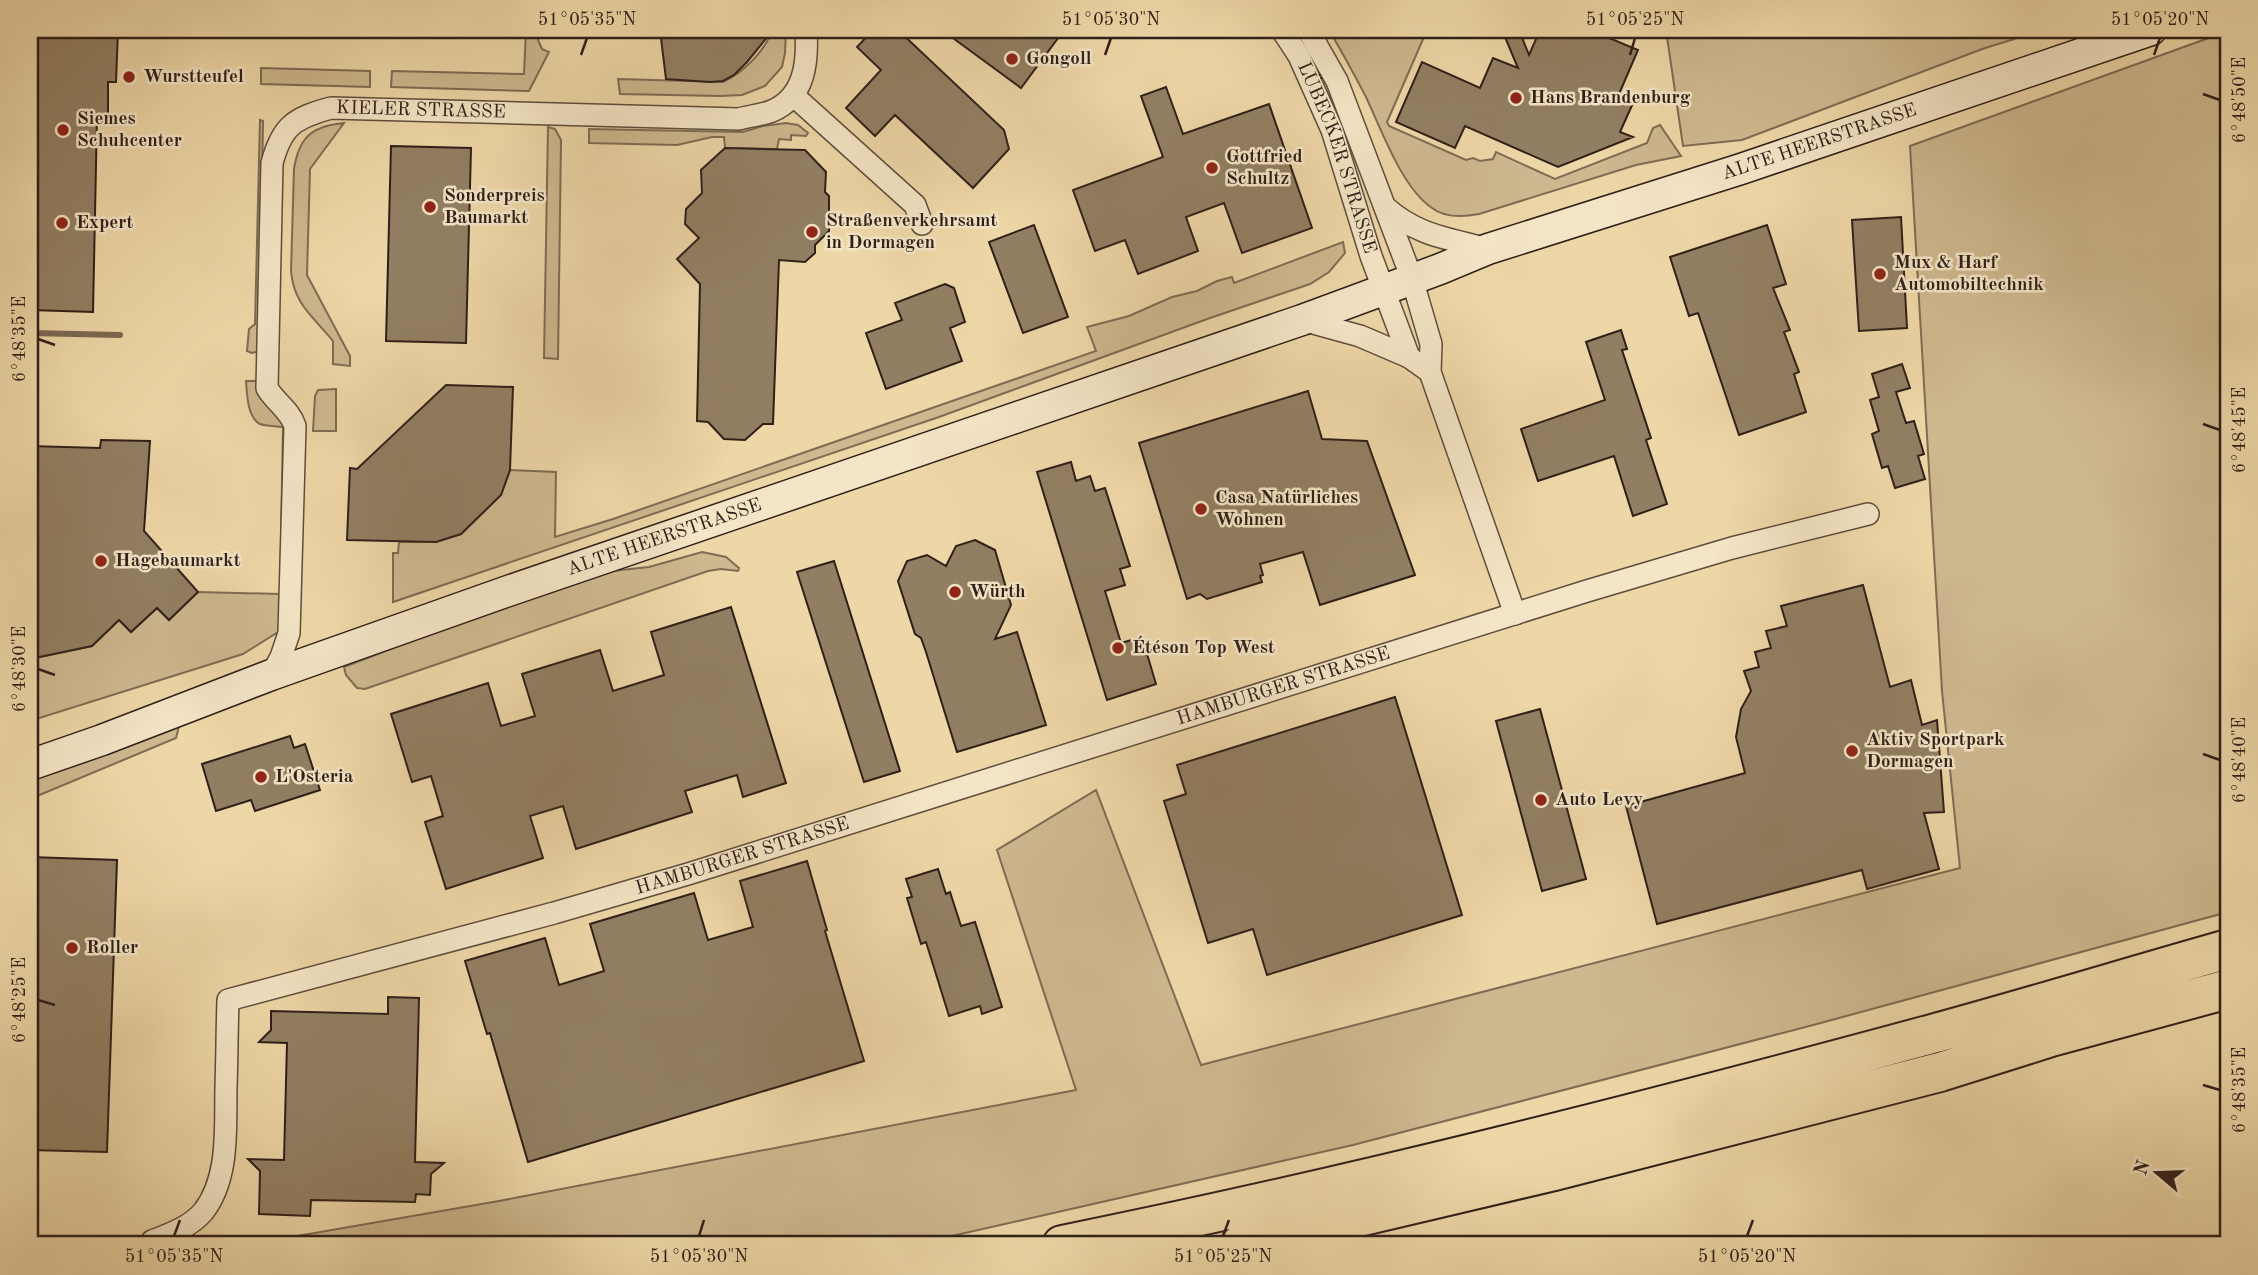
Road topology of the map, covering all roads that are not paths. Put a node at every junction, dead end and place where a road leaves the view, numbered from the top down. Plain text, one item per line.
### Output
1 (806, 30) edge
2 (1282, 30) edge
3 (1308, 30) edge
4 (2151, 30) edge
5 (794, 96) junction
6 (1385, 207) junction
7 (922, 224) dead end
8 (1488, 249) junction
9 (1398, 284) junction
10 (1302, 320) junction
11 (1409, 357) junction
12 (1430, 372) junction
13 (1868, 514) dead end
14 (1515, 614) junction
15 (271, 675) junction
16 (30, 765) edge
17 (2228, 949) edge
18 (2228, 989) edge
19 (152, 1241) dead end
20 (1062, 1245) edge
21 (1240, 1245) edge

1 - 5 street
2 - 9 street, LÜBECKER STRASSE
3 - 6 street, LÜBECKER STRASSE
4 - 8 street, ALTE HEERSTRASSE
5 - 7 street
5 - 15 street, KIELER STRASSE
6 - 8 street
6 - 9 street, LÜBECKER STRASSE
8 - 9 street, ALTE HEERSTRASSE
9 - 10 street, ALTE HEERSTRASSE
9 - 11 street
9 - 12 street
10 - 11 street
10 - 15 street, ALTE HEERSTRASSE
11 - 12 street
12 - 14 street
13 - 14 street, HAMBURGER STRASSE
14 - 19 street, HAMBURGER STRASSE
15 - 16 street, ALTE HEERSTRASSE
17 - 20 highway
18 - 21 highway

